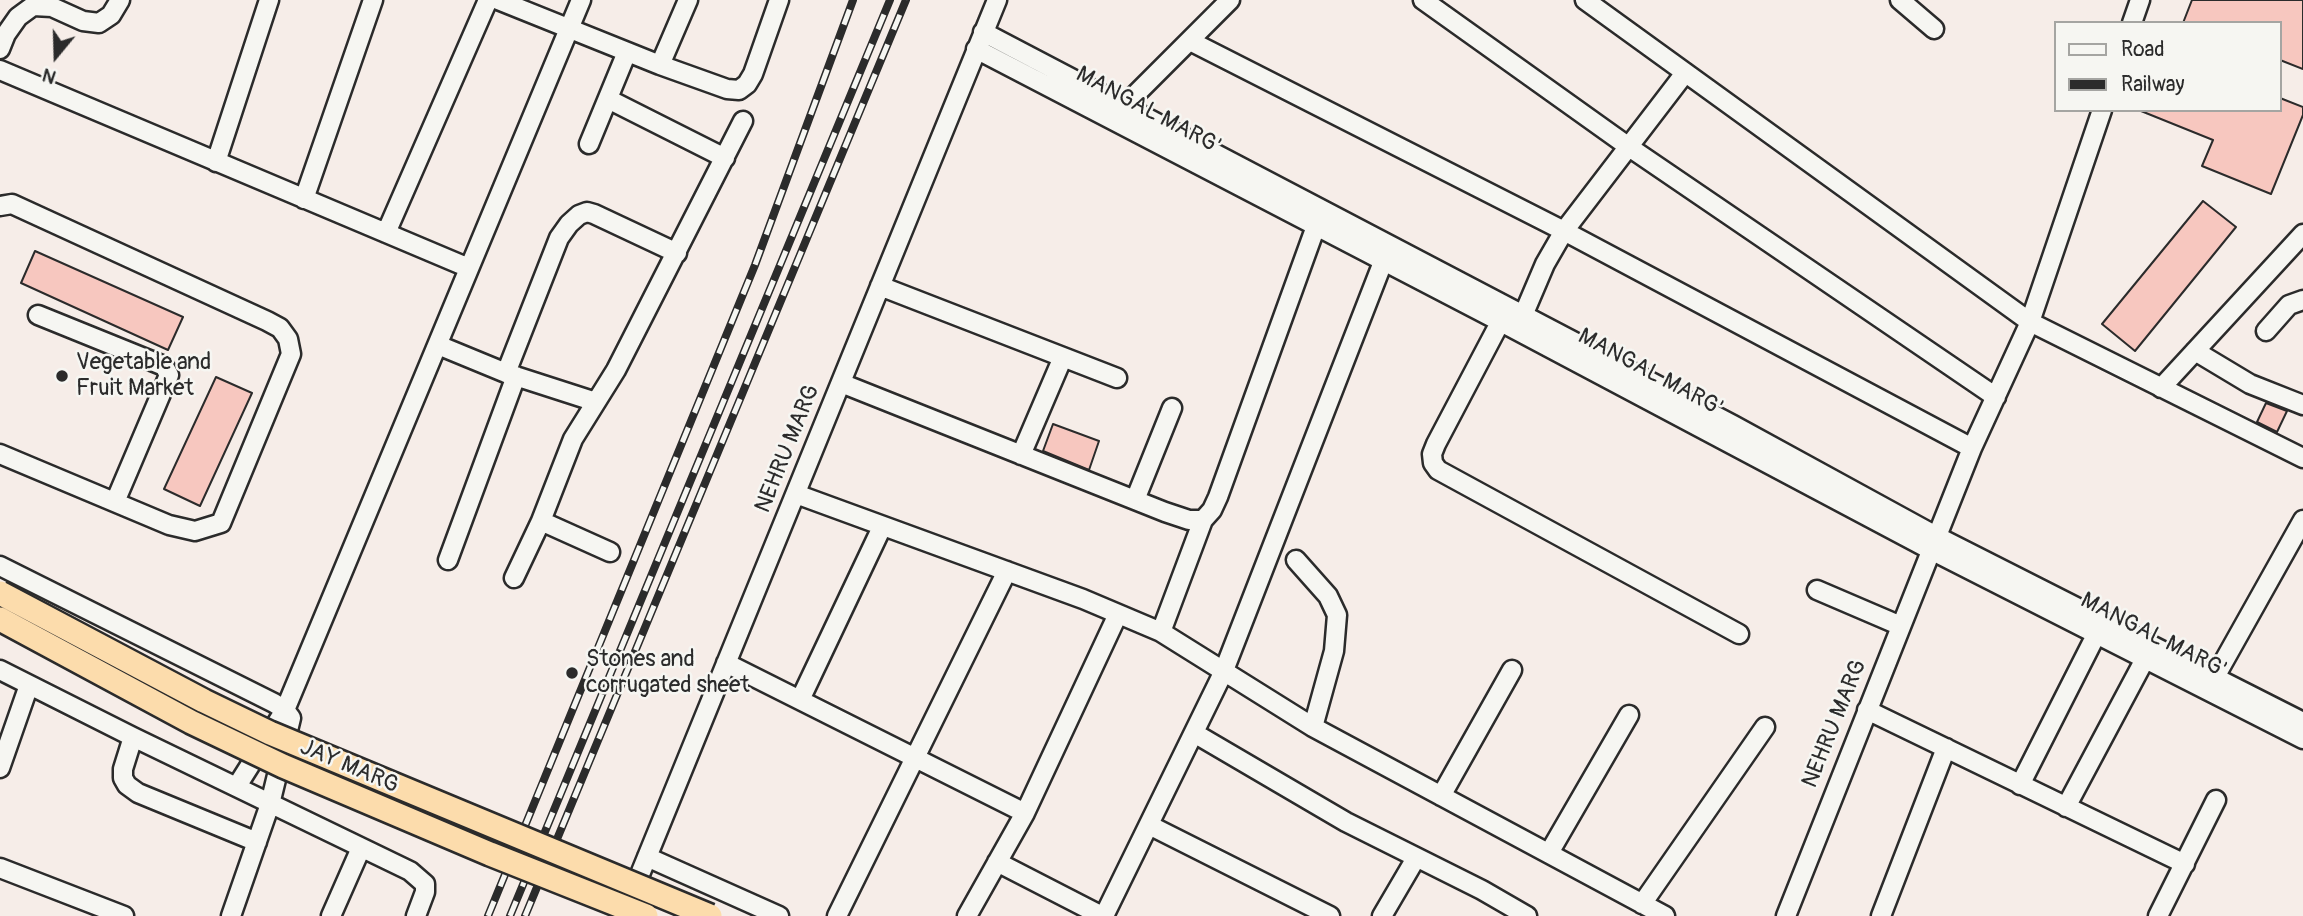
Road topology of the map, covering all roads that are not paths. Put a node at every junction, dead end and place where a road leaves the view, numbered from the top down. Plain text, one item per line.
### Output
1 (120, 0) edge
2 (268, 0) edge
3 (373, 0) edge
4 (488, 0) edge
5 (498, 0) edge
6 (582, 0) edge
7 (688, 0) edge
8 (779, 0) edge
9 (997, 0) edge
10 (1230, 0) edge
11 (1423, 0) edge
12 (1585, 0) edge
13 (1900, 0) edge
14 (2137, 1) edge
15 (1609, 7) edge
16 (2132, 21) edge
17 (569, 28) junction
18 (1934, 29) dead end
19 (983, 32) junction
20 (1190, 41) junction
21 (0, 48) edge
22 (976, 49) junction
23 (626, 52) junction
24 (660, 65) junction
25 (0, 70) edge
26 (1685, 73) junction
27 (608, 99) junction
28 (1123, 107) junction
29 (2101, 112) edge
30 (743, 121) dead end
31 (589, 144) dead end
32 (1629, 147) junction
33 (725, 158) junction
34 (216, 162) junction
35 (304, 199) junction
36 (0, 206) edge
37 (1316, 226) junction
38 (1564, 231) junction
39 (386, 233) junction
40 (2302, 238) edge
41 (677, 253) junction
42 (1383, 261) junction
43 (470, 268) junction
44 (880, 286) junction
45 (2303, 300) edge
46 (38, 314) dead end
47 (1512, 318) junction
48 (2030, 322) junction
49 (2266, 331) dead end
50 (438, 345) junction
51 (2195, 351) junction
52 (1063, 357) junction
53 (511, 375) junction
54 (1117, 379) dead end
55 (841, 383) junction
56 (2161, 388) junction
57 (1996, 397) junction
58 (596, 402) junction
59 (2303, 405) edge
60 (1172, 408) dead end
61 (1972, 448) junction
62 (0, 454) edge
63 (1021, 455) junction
64 (2303, 458) edge
65 (796, 494) junction
66 (1135, 500) junction
67 (115, 502) junction
68 (1203, 520) junction
69 (2303, 520) edge
70 (541, 521) junction
71 (882, 527) junction
72 (1933, 543) junction
73 (610, 552) dead end
74 (448, 560) dead end
75 (1296, 560) dead end
76 (0, 566) edge
77 (1007, 572) junction
78 (514, 578) dead end
79 (1817, 590) dead end
80 (0, 593) edge
81 (1118, 614) junction
82 (0, 620) edge
83 (1900, 626) junction
84 (1161, 632) junction
85 (1739, 634) dead end
86 (2096, 635) junction
87 (2145, 659) junction
88 (726, 663) junction
89 (0, 670) edge
90 (1512, 670) dead end
91 (1223, 673) junction
92 (2215, 677) junction
93 (29, 685) junction
94 (800, 700) junction
95 (285, 710) junction
96 (1867, 710) junction
97 (1629, 715) dead end
98 (2303, 722) edge
99 (1313, 727) junction
100 (1765, 727) dead end
101 (6, 730) edge
102 (1194, 733) junction
103 (133, 737) junction
104 (2303, 739) edge
105 (1946, 748) junction
106 (916, 758) junction
107 (0, 768) edge
108 (2020, 785) junction
109 (237, 786) junction
110 (1441, 796) junction
111 (2216, 800) dead end
112 (270, 804) junction
113 (2066, 807) junction
114 (1025, 813) junction
115 (1149, 825) junction
116 (257, 842) junction
117 (361, 848) junction
118 (1549, 853) junction
119 (647, 857) junction
120 (1416, 858) junction
121 (998, 862) junction
122 (2185, 864) junction
123 (0, 868) edge
124 (1643, 904) junction
125 (124, 916) edge
126 (231, 916) edge
127 (331, 916) edge
128 (416, 916) edge
129 (623, 916) edge
130 (646, 916) edge
131 (710, 916) edge
132 (779, 916) edge
133 (838, 916) edge
134 (967, 916) edge
135 (1103, 916) edge
136 (1330, 916) edge
137 (1382, 916) edge
138 (1527, 916) edge
139 (1665, 916) edge
140 (1786, 916) edge
141 (1881, 916) edge
142 (2158, 916) edge

1 - 21 street
2 - 34 street
3 - 35 street
4 - 39 street
5 - 17 street
6 - 17 street
7 - 24 street
8 - 24 street
9 - 19 street, NEHRU MARG
10 - 20 street
11 - 32 street
12 - 15 street
13 - 18 street
14 - 16 street
15 - 26 street
17 - 23 street
17 - 43 street
19 - 22 street, NEHRU MARG
19 - 28 street
20 - 28 street
20 - 38 street
22 - 37 street, MANGAL MARG'
22 - 44 street, NEHRU MARG
23 - 24 street
23 - 27 street
25 - 34 street
26 - 32 street
26 - 48 street
27 - 31 street
27 - 33 street
28 - 47 street
29 - 48 street, NEHRU MARG
30 - 33 street
32 - 38 street
32 - 57 street
33 - 41 street
34 - 35 street
35 - 39 street
36 - 67 street
37 - 42 street, MANGAL MARG'
37 - 68 street
38 - 47 street
38 - 61 street
39 - 43 street
40 - 51 street
41 - 53 street
41 - 58 street
42 - 47 street, MANGAL MARG'
42 - 91 street
43 - 50 street
44 - 52 street
44 - 55 street, NEHRU MARG
45 - 49 street
46 - 67 street
47 - 72 street, MANGAL MARG'
47 - 85 street
48 - 56 street
48 - 57 street, NEHRU MARG
50 - 53 street
50 - 95 street
51 - 56 street
51 - 59 street
52 - 54 street
52 - 63 street
53 - 58 street
53 - 74 street
55 - 63 street
55 - 65 street, NEHRU MARG
56 - 64 street
57 - 61 street, NEHRU MARG
58 - 70 street
60 - 66 street
61 - 72 street, NEHRU MARG
62 - 67 street
63 - 66 street
65 - 71 street
65 - 88 street, NEHRU MARG
66 - 68 street
68 - 84 street
69 - 92 street
70 - 73 street
70 - 78 street
71 - 77 street
71 - 94 street
72 - 83 street, NEHRU MARG
72 - 86 street, MANGAL MARG'
72 - 92 street
75 - 99 street
76 - 95 street
77 - 81 street
77 - 106 street
79 - 83 street
80 - 131 main road, JAY MARG, bridge
81 - 84 street
81 - 114 street
82 - 130 main road, JAY MARG, bridge
83 - 96 street, NEHRU MARG
84 - 91 street
86 - 87 street, MANGAL MARG'
86 - 108 street
87 - 104 street, MANGAL MARG'
87 - 113 street
88 - 94 street
88 - 119 street, NEHRU MARG
89 - 93 street
90 - 110 street
91 - 99 street
91 - 102 street
92 - 98 street
93 - 101 street
93 - 103 street
94 - 106 street
95 - 109 street
95 - 112 street
96 - 105 street
96 - 140 street, NEHRU MARG
97 - 118 street
99 - 110 street
100 - 124 street
101 - 107 street
102 - 115 street
102 - 120 street
103 - 109 street
103 - 116 street
105 - 108 street
105 - 141 street
106 - 114 street
106 - 133 street
108 - 113 street
109 - 112 street
110 - 118 street
111 - 122 street
112 - 116 street
112 - 117 street
113 - 122 street
114 - 121 street
115 - 135 street
115 - 136 street
116 - 126 street
117 - 127 street
117 - 128 street
118 - 124 street
119 - 129 street, NEHRU MARG
119 - 132 street
120 - 137 street
120 - 138 street
121 - 134 street
121 - 135 street
122 - 142 street
123 - 125 street
124 - 139 street

